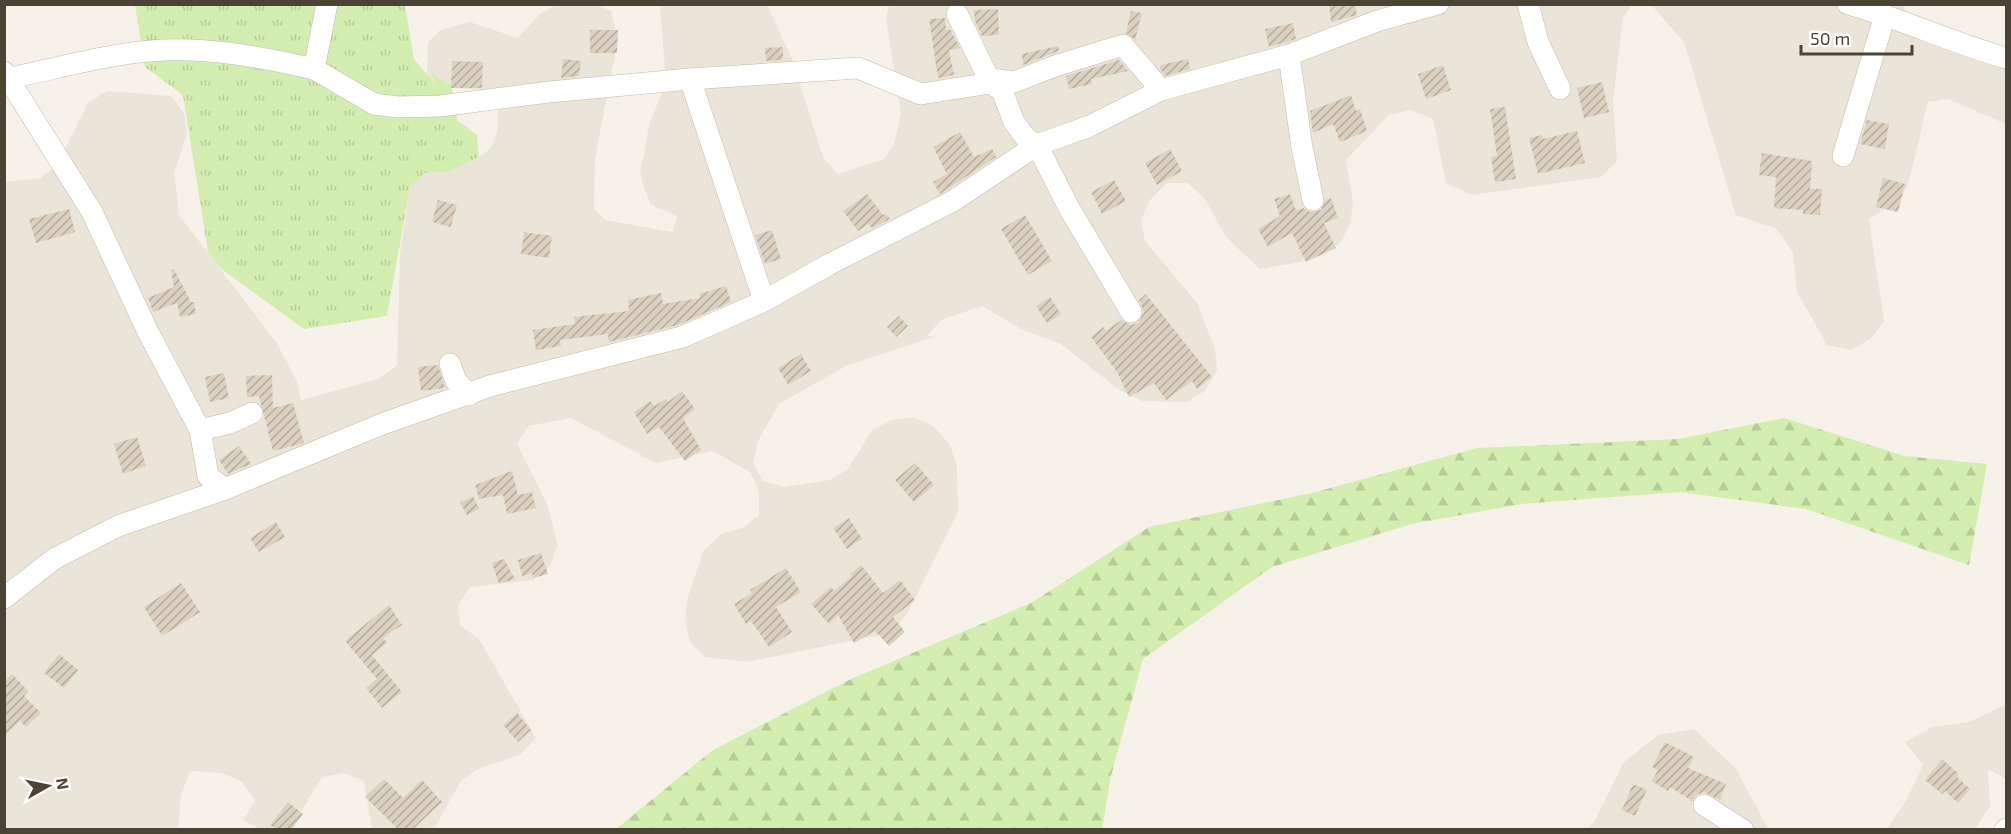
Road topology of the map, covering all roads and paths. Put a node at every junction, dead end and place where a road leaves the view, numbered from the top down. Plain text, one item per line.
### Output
1 (327, 4) edge
2 (1438, 4) edge
3 (1528, 4) edge
4 (1848, 4) edge
5 (957, 14) dead end
6 (1885, 15) junction
7 (1289, 55) junction
8 (2007, 58) edge
9 (314, 69) junction
10 (7, 75) edge
11 (690, 79) junction
12 (995, 81) junction
13 (1560, 89) dead end
14 (1161, 90) junction
15 (1037, 145) junction
16 (1843, 156) dead end
17 (1313, 200) dead end
18 (764, 301) junction
19 (1131, 312) dead end
20 (450, 364) dead end
21 (469, 395) junction
22 (252, 413) dead end
23 (200, 430) junction
24 (225, 489) junction
25 (4, 598) edge
26 (1704, 805) dead end
27 (1743, 830) edge

1 - 9 street
2 - 7 street
3 - 13 street
4 - 6 street
5 - 12 street
6 - 8 street
6 - 16 street
7 - 14 street
7 - 17 street
9 - 10 street
9 - 11 street
10 - 23 street
11 - 12 street
11 - 18 street
12 - 14 street
12 - 15 street
14 - 15 street
15 - 18 street
15 - 19 street
18 - 21 street
20 - 21 street
21 - 24 street
22 - 23 street
23 - 24 street
24 - 25 street
26 - 27 street

